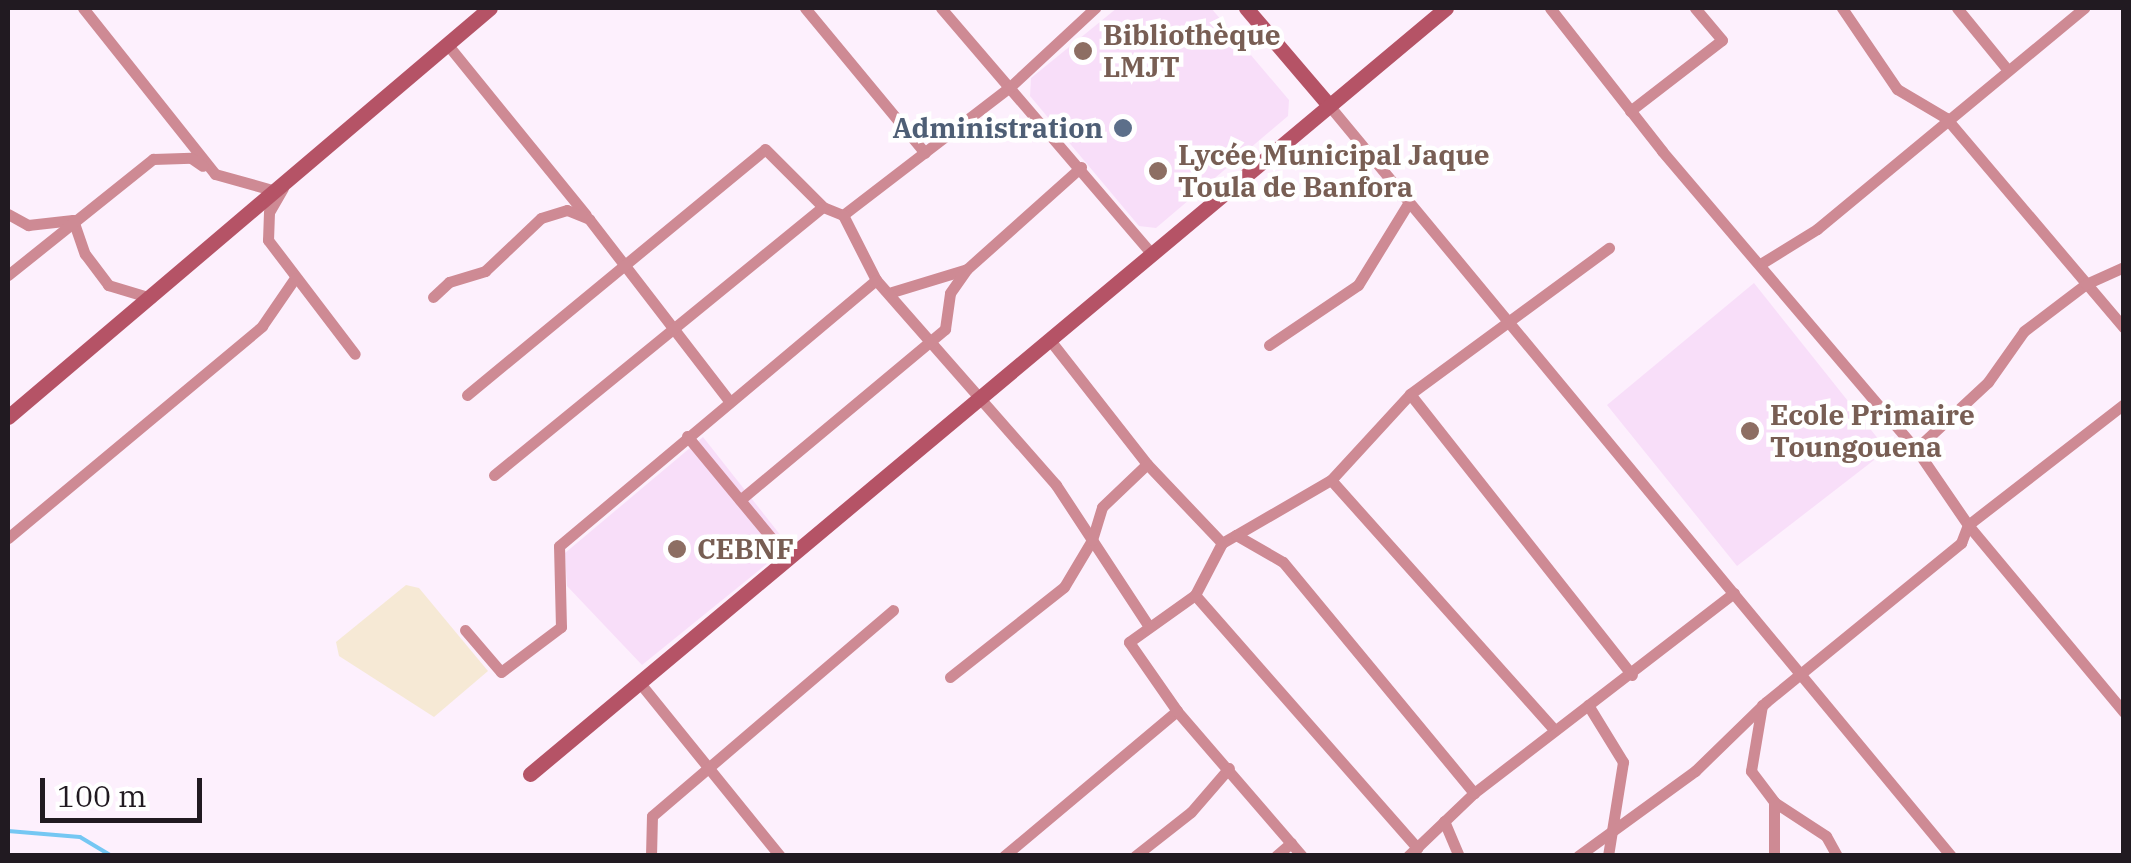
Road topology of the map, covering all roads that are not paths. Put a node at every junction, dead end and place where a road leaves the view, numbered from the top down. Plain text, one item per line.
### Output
1 (82, 8) edge
2 (490, 8) edge
3 (805, 8) edge
4 (941, 8) edge
5 (1095, 8) edge
6 (1246, 8) edge
7 (1446, 8) edge
8 (1550, 8) edge
9 (1695, 8) edge
10 (1842, 8) edge
11 (1958, 8) edge
12 (2084, 8) edge
13 (447, 44) junction
14 (2007, 69) junction
15 (1011, 86) junction
16 (1327, 104) junction
17 (1630, 111) junction
18 (1946, 118) junction
19 (925, 153) junction
20 (1081, 167) junction
21 (215, 174) junction
22 (282, 186) junction
23 (1410, 202) junction
24 (823, 206) junction
25 (8, 214) edge
26 (843, 215) junction
27 (590, 219) junction
28 (73, 220) junction
29 (1608, 248) dead end
30 (1150, 252) junction
31 (622, 262) junction
32 (1762, 263) junction
33 (2124, 267) edge
34 (967, 269) junction
35 (8, 275) edge
36 (295, 278) junction
37 (876, 280) junction
38 (2086, 284) junction
39 (892, 292) junction
40 (434, 297) dead end
41 (151, 298) junction
42 (1508, 321) junction
43 (2124, 328) edge
44 (673, 329) junction
45 (1050, 339) junction
46 (932, 340) junction
47 (1269, 345) dead end
48 (356, 354) dead end
49 (1410, 394) junction
50 (467, 396) dead end
51 (982, 396) junction
52 (729, 402) junction
53 (2124, 404) edge
54 (8, 417) edge
55 (687, 436) junction
56 (1916, 449) junction
57 (1147, 464) junction
58 (494, 475) dead end
59 (1331, 480) junction
60 (740, 500) junction
61 (1968, 525) junction
62 (1236, 535) junction
63 (8, 538) edge
64 (1092, 540) junction
65 (1222, 543) junction
66 (788, 558) junction
67 (1734, 593) junction
68 (1196, 595) junction
69 (893, 610) dead end
70 (1148, 624) junction
71 (465, 630) dead end
72 (1800, 672) junction
73 (1632, 675) junction
74 (950, 677) dead end
75 (640, 682) junction
76 (1588, 705) junction
77 (1762, 705) junction
78 (1177, 711) junction
79 (2124, 712) edge
80 (1554, 729) junction
81 (712, 768) junction
82 (1230, 768) junction
83 (530, 774) dead end
84 (1474, 793) junction
85 (1774, 802) junction
86 (1444, 822) junction
87 (1612, 830) junction
88 (1291, 843) junction
89 (1412, 852) edge
90 (652, 856) edge
91 (780, 856) edge
92 (1004, 856) edge
93 (1135, 856) edge
94 (1276, 856) edge
95 (1302, 856) edge
96 (1459, 856) edge
97 (1578, 856) edge
98 (1608, 856) edge
99 (1774, 856) edge
100 (1836, 856) edge
101 (1952, 856) edge

1 - 21 street
2 - 13 street
3 - 19 street
4 - 15 street
5 - 15 street
6 - 16 street
7 - 16 street
8 - 17 street
9 - 17 street
10 - 18 street
11 - 14 street
12 - 14 street
13 - 22 street
13 - 27 street
14 - 18 street
15 - 19 street
15 - 20 street
16 - 23 street
16 - 30 street
17 - 32 street
18 - 32 street
18 - 38 street
19 - 26 street
20 - 30 street
20 - 34 street
21 - 22 street
21 - 28 street
22 - 36 street
22 - 41 street
23 - 42 street
23 - 47 street
24 - 26 street
24 - 31 street
24 - 44 street
25 - 28 street
26 - 37 street
27 - 31 street
27 - 40 street
28 - 35 street
28 - 41 street
29 - 42 street
30 - 45 street
31 - 44 street
31 - 50 street
32 - 56 street
33 - 38 street
34 - 39 street
34 - 46 street
36 - 48 street
36 - 63 street
37 - 39 street
37 - 52 street
38 - 43 street
38 - 56 street
39 - 46 street
41 - 54 street
42 - 49 street
42 - 67 street
44 - 52 street
44 - 58 street
45 - 51 street
45 - 57 street
46 - 51 street
46 - 60 street
49 - 59 street
49 - 73 street
51 - 64 street
51 - 66 street
52 - 55 street
53 - 61 street
55 - 60 street
55 - 71 street
56 - 61 street
57 - 64 street
57 - 65 street
59 - 62 street
59 - 80 street
60 - 66 street
61 - 72 street
61 - 79 street
62 - 65 street
62 - 84 street
64 - 70 street
64 - 74 street
65 - 68 street
66 - 75 street
67 - 72 street
67 - 73 street
68 - 70 street
68 - 89 street
69 - 81 street
70 - 78 street
72 - 77 street
72 - 101 street
73 - 76 street
75 - 81 street
75 - 83 street
76 - 80 street
76 - 87 street
77 - 85 street
77 - 87 street
78 - 82 street
78 - 92 street
80 - 84 street
81 - 90 street
81 - 91 street
82 - 88 street
82 - 93 street
84 - 86 street
85 - 99 street
85 - 100 street
86 - 89 street
86 - 96 street
87 - 97 street
87 - 98 street
88 - 94 street
88 - 95 street

